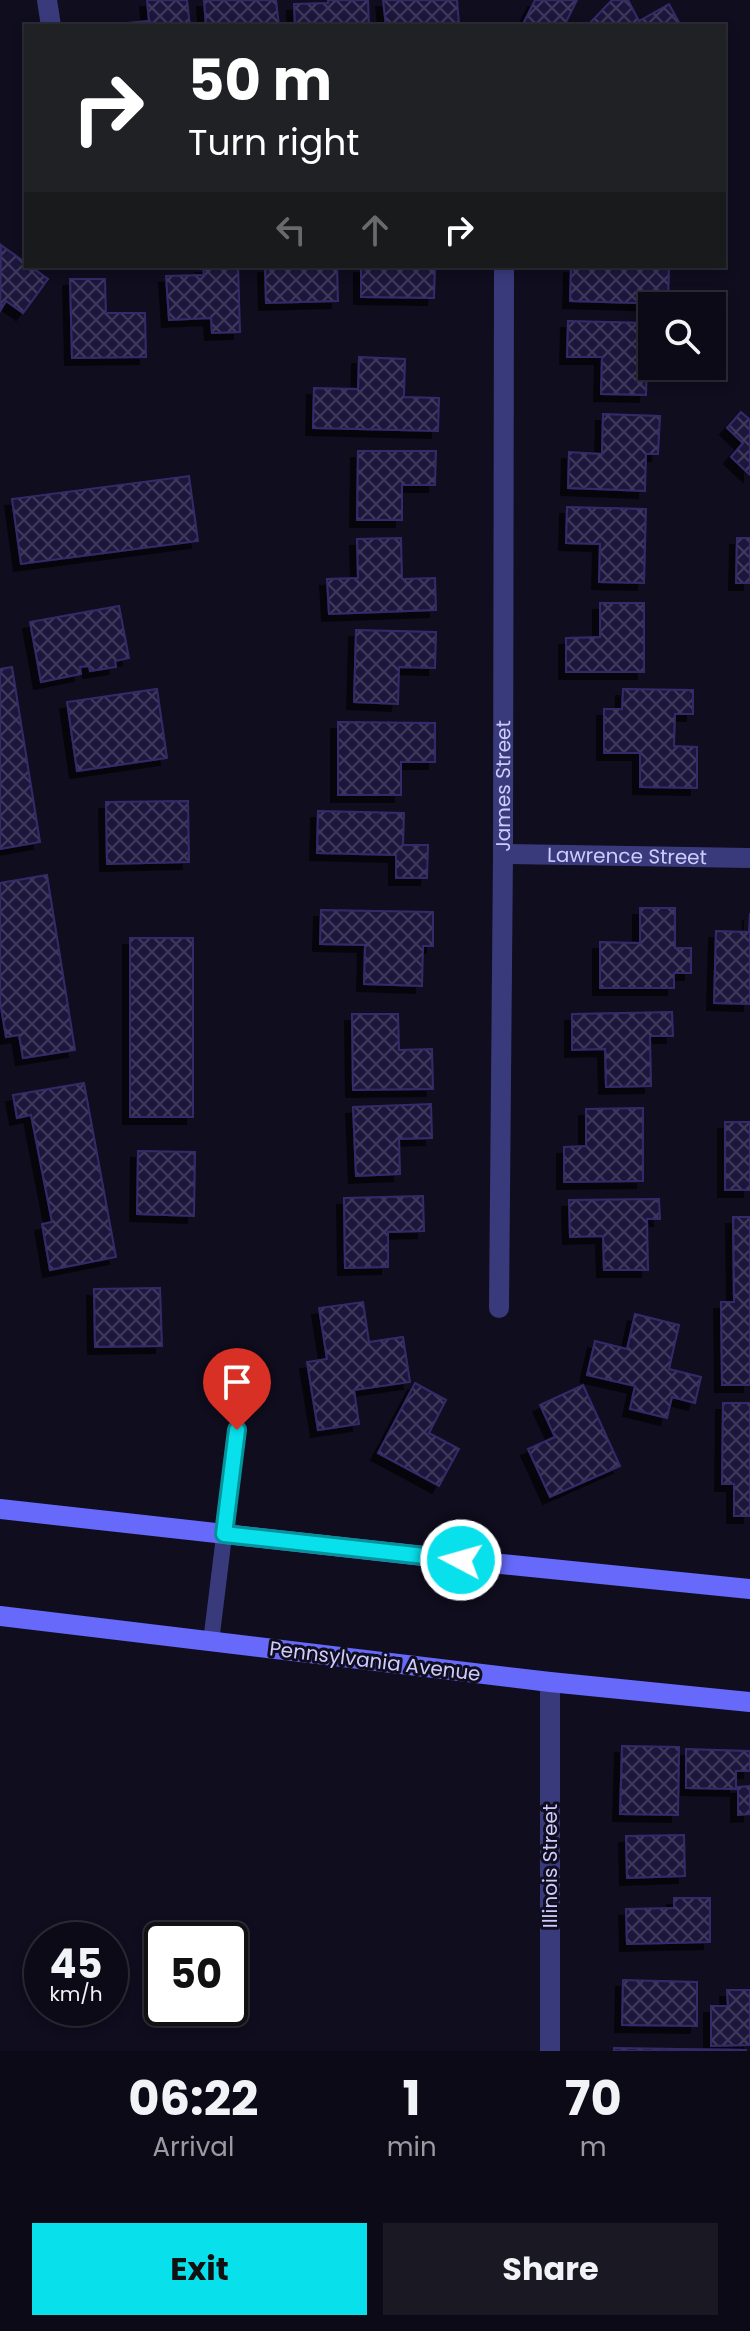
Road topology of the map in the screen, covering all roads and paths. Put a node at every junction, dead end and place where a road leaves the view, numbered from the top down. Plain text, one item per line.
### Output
1 (47, 0) edge
2 (51, 24) edge
3 (504, 268) edge
4 (503, 854) junction
5 (750, 858) edge
6 (499, 1308) dead end
7 (237, 1430) dead end
8 (0, 1509) edge
9 (224, 1534) junction
10 (750, 1589) edge
11 (0, 1616) edge
12 (211, 1642) junction
13 (550, 1682) junction
14 (750, 1702) edge
15 (550, 2051) edge

1 - 2 street
3 - 4 street, James Street
4 - 5 street, Lawrence Street
4 - 6 street, James Street
7 - 9 lane
8 - 9 main road
9 - 10 main road
9 - 12 lane
11 - 12 main road, Pennsylvania Avenue
12 - 13 main road, Pennsylvania Avenue
13 - 14 main road, Pennsylvania Avenue
13 - 15 street, Illinois Street

